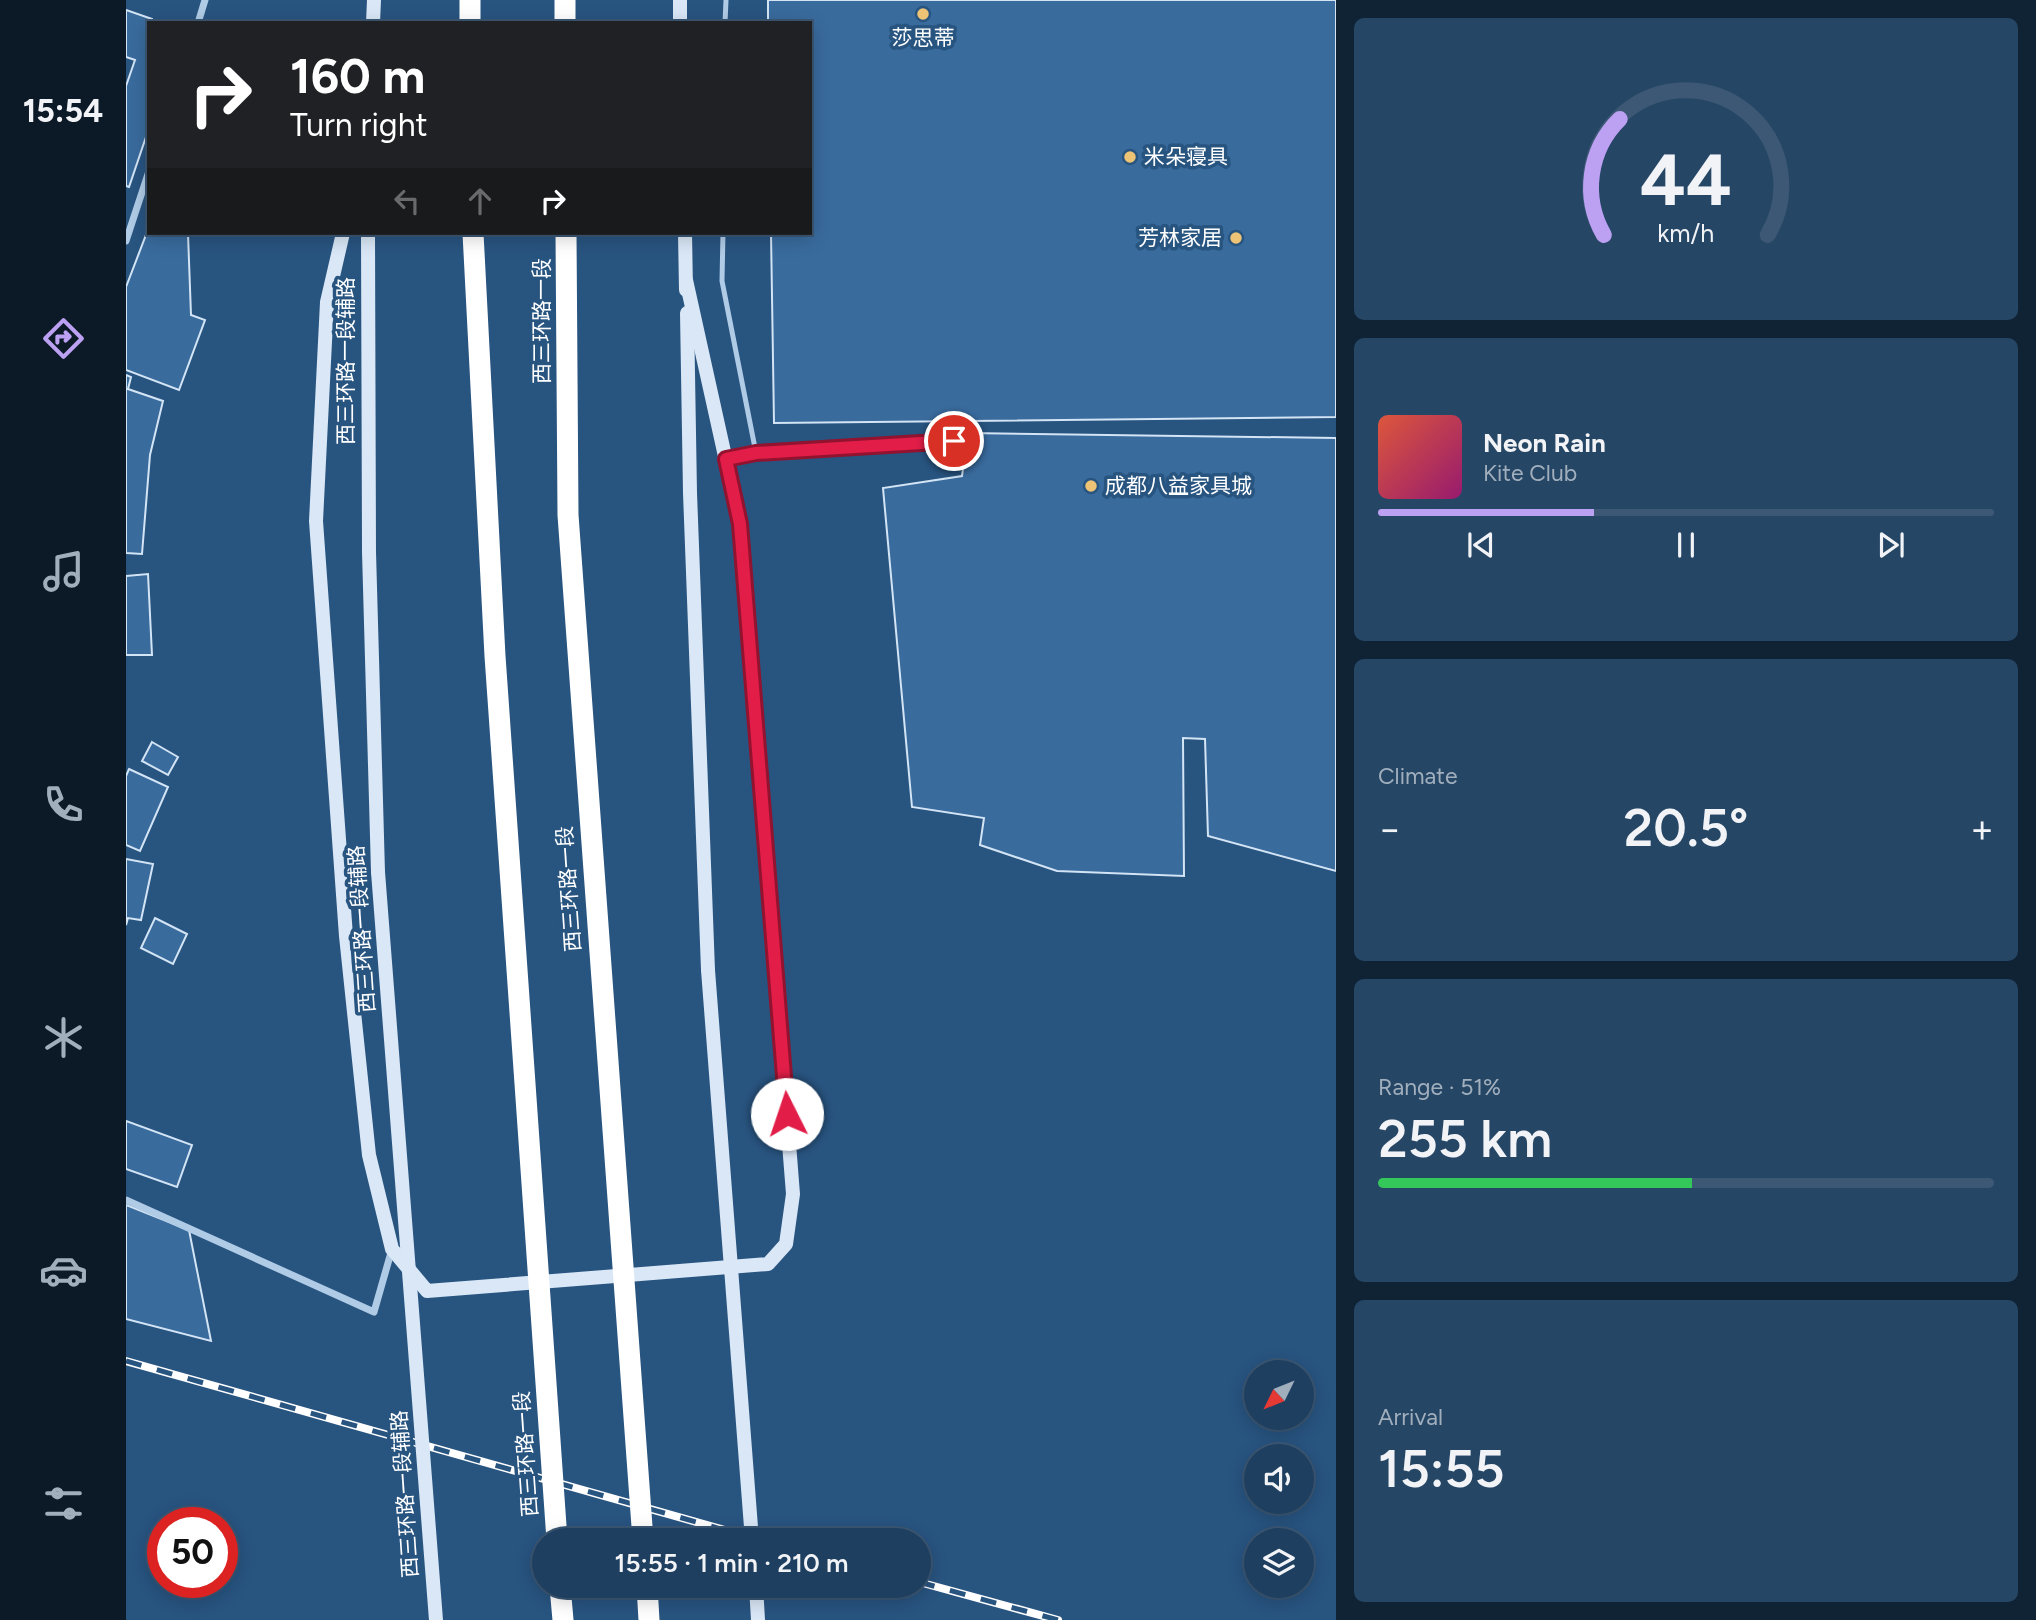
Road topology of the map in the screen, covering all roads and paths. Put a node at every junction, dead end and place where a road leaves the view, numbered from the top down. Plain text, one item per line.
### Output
1 (205, 0) edge
2 (374, 0) edge
3 (470, 0) edge
4 (565, 0) edge
5 (680, 0) edge
6 (726, 0) edge
7 (199, 21) edge
8 (373, 21) edge
9 (470, 21) edge
10 (565, 21) edge
11 (680, 21) edge
12 (725, 21) edge
13 (147, 177) edge
14 (343, 235) edge
15 (368, 235) edge
16 (473, 235) edge
17 (566, 235) edge
18 (685, 235) edge
19 (723, 235) edge
20 (126, 241) edge
21 (686, 280) junction
22 (954, 441) dead end
23 (756, 453) junction
24 (726, 459) junction
25 (126, 1200) edge
26 (392, 1248) junction
27 (556, 1528) edge
28 (642, 1528) edge
29 (751, 1528) edge
30 (561, 1598) edge
31 (648, 1598) edge
32 (757, 1598) edge
33 (436, 1620) edge
34 (563, 1620) edge
35 (649, 1620) edge
36 (758, 1620) edge

1 - 7 street
2 - 8 main road
3 - 9 highway
4 - 10 highway
5 - 11 main road
6 - 12 lane
13 - 20 street
14 - 26 main road
15 - 33 main road, 西三环路一段辅路, bridge
16 - 27 highway, 西三环路一段, bridge
17 - 28 highway, 西三环路一段, bridge
18 - 21 main road
19 - 23 lane
21 - 24 main road
21 - 29 main road, bridge
22 - 23 lane
23 - 24 lane
24 - 26 main road
25 - 26 street
30 - 34 highway
31 - 35 highway
32 - 36 main road

